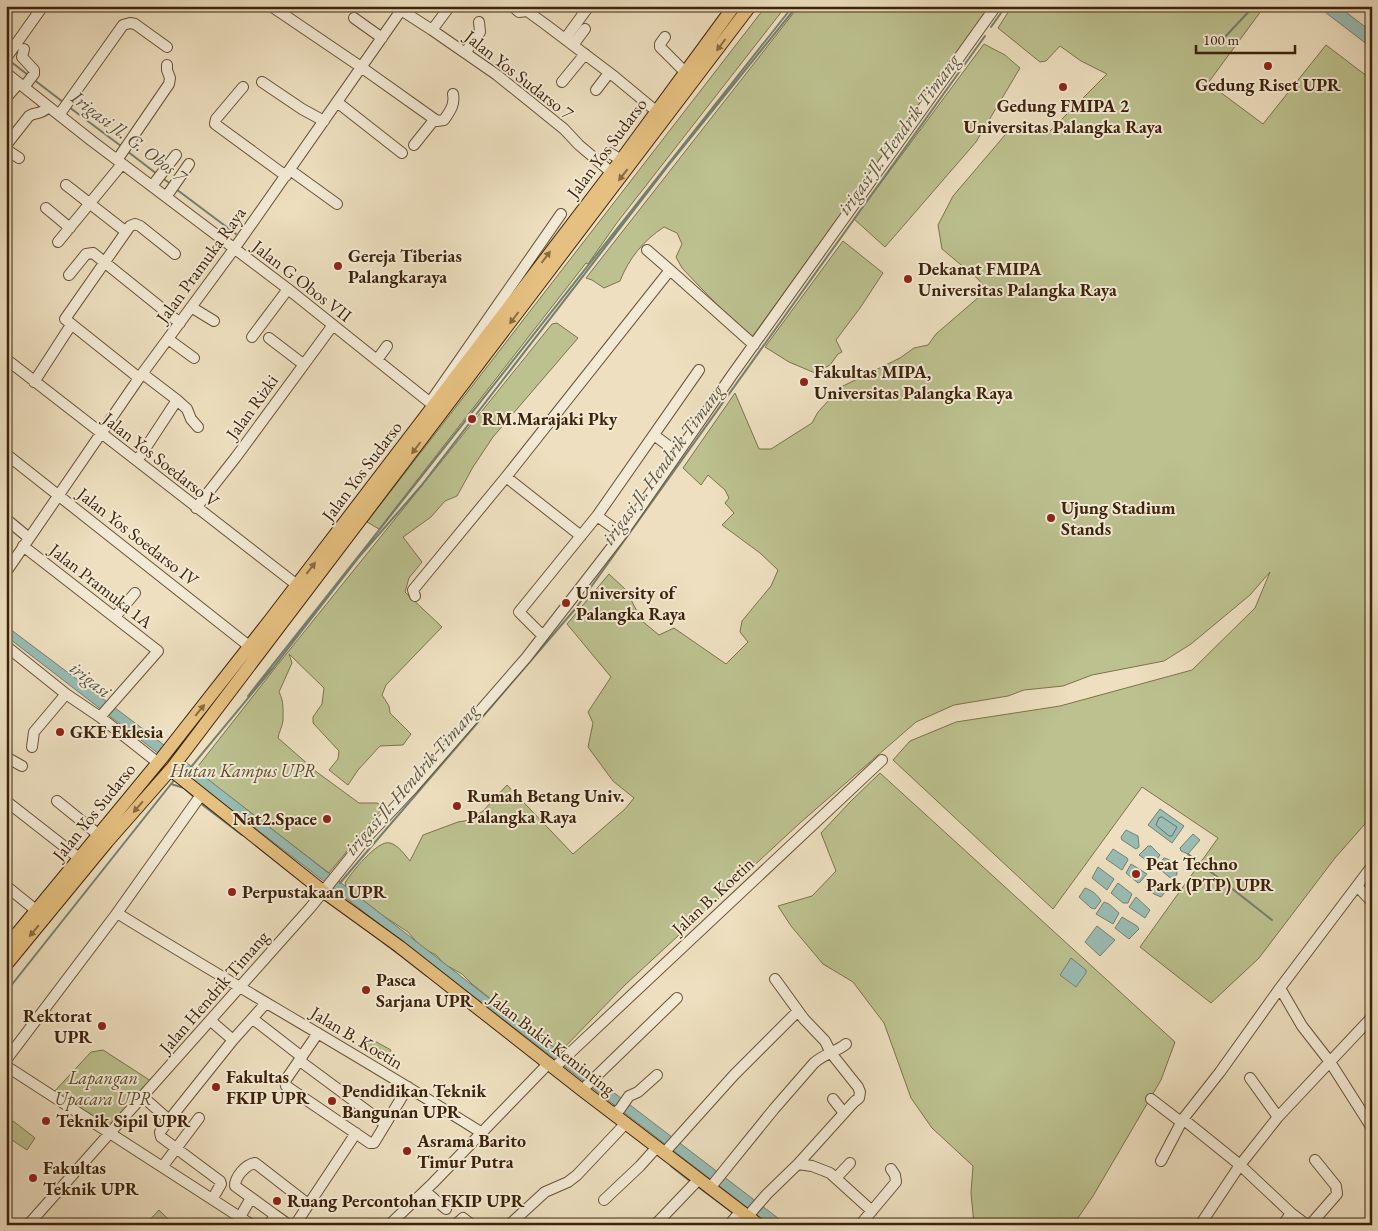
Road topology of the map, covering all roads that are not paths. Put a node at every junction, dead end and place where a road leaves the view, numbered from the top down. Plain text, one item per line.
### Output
1 (44, 6) edge
2 (271, 6) edge
3 (450, 6) edge
4 (512, 6) edge
5 (589, 6) edge
6 (734, 6) edge
7 (750, 6) edge
8 (996, 6) edge
9 (402, 8) edge
10 (527, 9) edge
11 (354, 18) dead end
12 (478, 22) dead end
13 (585, 29) dead end
14 (432, 30) junction
15 (665, 37) dead end
16 (382, 38) junction
17 (569, 42) junction
18 (167, 47) dead end
19 (24, 49) dead end
20 (465, 53) junction
21 (585, 54) junction
22 (6, 58) edge
23 (167, 65) dead end
24 (361, 67) junction
25 (685, 72) junction
26 (609, 73) junction
27 (6, 74) edge
28 (262, 82) dead end
29 (562, 82) dead end
30 (21, 85) junction
31 (243, 87) dead end
32 (596, 90) dead end
33 (454, 94) dead end
34 (6, 98) edge
35 (337, 102) junction
36 (49, 107) junction
37 (656, 111) junction
38 (59, 116) junction
39 (434, 120) junction
40 (324, 121) junction
41 (414, 145) dead end
42 (402, 153) dead end
43 (176, 155) dead end
44 (19, 158) dead end
45 (120, 162) junction
46 (190, 164) dead end
47 (611, 172) junction
48 (288, 173) junction
49 (66, 185) dead end
50 (152, 186) junction
51 (166, 197) junction
52 (89, 204) junction
53 (337, 204) dead end
54 (46, 208) dead end
55 (561, 214) dead end
56 (70, 228) junction
57 (126, 231) junction
58 (58, 242) dead end
59 (234, 249) junction
60 (647, 250) dead end
61 (175, 254) dead end
62 (104, 261) junction
63 (670, 270) junction
64 (69, 275) dead end
65 (288, 290) junction
66 (526, 293) junction
67 (192, 307) junction
68 (214, 321) dead end
69 (180, 323) junction
70 (71, 325) junction
71 (333, 325) junction
72 (252, 338) dead end
73 (269, 338) dead end
74 (168, 339) junction
75 (754, 345) junction
76 (387, 346) dead end
77 (6, 358) edge
78 (194, 358) dead end
79 (377, 360) junction
80 (303, 364) junction
81 (699, 370) dead end
82 (141, 376) junction
83 (34, 382) junction
84 (177, 400) junction
85 (433, 405) junction
86 (198, 427) dead end
87 (102, 434) junction
88 (654, 435) junction
89 (678, 453) junction
90 (6, 454) edge
91 (137, 460) junction
92 (506, 477) junction
93 (59, 495) junction
94 (196, 508) junction
95 (597, 516) junction
96 (6, 520) edge
97 (354, 520) junction
98 (622, 534) junction
99 (335, 536) junction
100 (581, 536) junction
101 (26, 542) junction
102 (6, 572) edge
103 (297, 585) junction
104 (134, 593) dead end
105 (415, 596) dead end
106 (115, 618) junction
107 (542, 636) junction
108 (6, 646) edge
109 (249, 646) junction
110 (501, 670) dead end
111 (509, 678) junction
112 (231, 680) junction
113 (66, 694) junction
114 (105, 712) junction
115 (32, 747) dead end
116 (6, 757) edge
117 (882, 760) dead end
118 (159, 761) junction
119 (22, 766) dead end
120 (176, 773) junction
121 (202, 795) junction
122 (6, 801) edge
123 (57, 801) dead end
124 (103, 838) junction
125 (79, 858) junction
126 (1372, 866) edge
127 (6, 886) edge
128 (327, 886) junction
129 (1357, 886) junction
130 (1372, 902) edge
131 (37, 911) junction
132 (117, 914) junction
133 (6, 947) edge
134 (6, 965) edge
135 (775, 978) dead end
136 (239, 987) junction
137 (1280, 988) junction
138 (677, 998) dead end
139 (266, 1003) junction
140 (798, 1011) junction
141 (1372, 1017) edge
142 (253, 1019) junction
143 (211, 1020) junction
144 (318, 1033) junction
145 (233, 1040) junction
146 (846, 1044) dead end
147 (831, 1053) junction
148 (301, 1059) junction
149 (6, 1060) edge
150 (557, 1062) junction
151 (1330, 1062) junction
152 (6, 1066) edge
153 (657, 1075) dead end
154 (1250, 1078) dead end
155 (588, 1084) junction
156 (408, 1088) junction
157 (143, 1097) junction
158 (833, 1099) dead end
159 (1150, 1099) dead end
160 (620, 1108) junction
161 (844, 1113) junction
162 (1278, 1117) junction
163 (199, 1118) dead end
164 (169, 1120) junction
165 (1182, 1121) junction
166 (626, 1123) junction
167 (385, 1124) junction
168 (1372, 1128) edge
169 (111, 1133) junction
170 (356, 1133) junction
171 (482, 1133) junction
172 (667, 1147) junction
173 (175, 1149) junction
174 (1315, 1160) dead end
175 (1161, 1161) dead end
176 (850, 1162) dead end
177 (798, 1164) junction
178 (1240, 1165) junction
179 (163, 1166) junction
180 (891, 1169) dead end
181 (836, 1178) junction
182 (698, 1180) junction
183 (715, 1181) junction
184 (425, 1191) junction
185 (213, 1198) junction
186 (251, 1198) junction
187 (604, 1200) dead end
188 (308, 1204) junction
189 (446, 1209) dead end
190 (750, 1210) junction
191 (872, 1211) junction
192 (1291, 1213) junction
193 (275, 1215) junction
194 (240, 1217) junction
195 (28, 1225) edge
196 (252, 1225) edge
197 (269, 1225) edge
198 (289, 1225) edge
199 (295, 1225) edge
200 (389, 1225) edge
201 (455, 1225) edge
202 (472, 1225) edge
203 (509, 1225) edge
204 (654, 1225) edge
205 (729, 1225) edge
206 (759, 1225) edge
207 (860, 1225) edge
208 (1200, 1225) edge
209 (1283, 1225) edge
210 (1309, 1225) edge

1 - 22 street
2 - 24 street
3 - 14 street
4 - 10 street
5 - 17 street
6 - 25 main road, Jalan Yos Sudarso
7 -> 66 main road, Jalan Yos Sudarso
8 - 75 street, Jalan Hendrik Timang
9 - 14 street, Jalan Yos Sudarso 7
9 - 16 street
10 - 17 street
11 - 16 street
12 - 20 street
13 - 17 street
14 - 20 street, Jalan Yos Sudarso 7
15 - 25 street
16 - 24 street
17 - 21 street
18 - 38 street
19 - 30 street
20 - 47 street, Jalan Yos Sudarso 7
21 - 26 street
21 - 29 street
23 - 45 street
24 - 35 street, Jalan Pramuka Raya
24 - 39 street
25 - 37 main road, Jalan Yos Sudarso
26 - 32 street
26 - 37 street
27 - 30 street, Jalan G Obos VII
28 - 40 street
30 - 34 street
30 - 36 street, Jalan G Obos VII
31 - 48 street
33 - 39 street
35 - 40 street, Jalan Pramuka Raya
35 - 42 street
36 - 38 street, Jalan G Obos VII
36 - 44 street
37 - 47 main road, Jalan Yos Sudarso
38 - 45 street, Jalan G Obos VII
39 - 41 street
40 - 48 street, Jalan Pramuka Raya
43 - 50 street
45 - 50 street, Jalan G Obos VII
45 - 52 street
46 - 51 street
66 -> 47 main road, Jalan Yos Sudarso
48 - 53 street
48 - 59 street, Jalan Pramuka Raya
49 - 52 street
50 - 51 street, Jalan G Obos VII
51 - 59 street, Jalan G Obos VII
52 - 56 street
52 - 57 street
54 - 56 street
55 - 99 street
56 - 58 street
57 - 61 street
57 - 62 street
59 - 65 street, Jalan G Obos VII
59 - 67 street, Jalan Pramuka Raya
60 - 63 street
62 - 64 street
62 - 69 street
62 - 70 street
63 - 75 street
63 - 92 street
65 - 71 street, Jalan G Obos VII
65 - 72 street
66 - 85 main road, Jalan Yos Sudarso
66 -> 97 main road, Jalan Yos Sudarso
67 - 68 street
67 - 69 street, Jalan Pramuka Raya
69 - 74 street, Jalan Pramuka Raya
70 - 82 street
70 - 83 street
71 - 79 street, Jalan G Obos VII
71 - 80 street, Jalan Rizki
73 - 80 street
74 - 78 street
74 - 82 street, Jalan Pramuka Raya
75 - 89 street, Jalan Hendrik Timang
76 - 79 street
77 - 83 street, Jalan Yos Soedarso V
79 - 85 street, Jalan G Obos VII
80 - 94 street, Jalan Rizki
81 - 88 street
82 - 84 street
82 - 87 street, Jalan Pramuka Raya
83 - 87 street, Jalan Yos Soedarso V
84 - 86 street
84 - 91 street
85 - 97 main road, Jalan Yos Sudarso
87 - 91 street, Jalan Yos Soedarso V
87 - 93 street, Jalan Pramuka Raya
88 - 89 street
88 - 95 street
89 - 98 street, Jalan Hendrik Timang
90 - 93 street, Jalan Yos Soedarso IV
91 - 94 street, Jalan Yos Soedarso V
92 - 100 street
92 - 105 street
93 - 101 street, Jalan Pramuka Raya
93 - 109 street, Jalan Yos Soedarso IV
94 - 103 street, Jalan Yos Soedarso V
95 - 98 street
95 - 100 street
96 - 101 street, Jalan Pramuka 1A
97 - 99 main road, Jalan Yos Sudarso
97 - 112 main road, Jalan Yos Sudarso
98 - 107 street, Jalan Hendrik Timang
103 -> 99 main road, Jalan Yos Sudarso
100 - 107 street
101 - 102 street, Jalan Pramuka Raya
101 - 106 street, Jalan Pramuka 1A
103 - 109 main road, Jalan Yos Sudarso
104 - 106 street
106 - 114 street, Jalan Pramuka 1A
107 - 111 street, Jalan Hendrik Timang
108 - 113 street
109 - 112 main road, Jalan Yos Sudarso
110 - 111 street
111 - 128 street, Jalan Hendrik Timang
118 -> 112 main road, Jalan Yos Sudarso
112 - 120 main road, Jalan Yos Sudarso
113 - 114 street
113 - 115 street
114 - 118 street
116 - 119 street
117 - 150 street, Jalan B. Koetin
118 - 124 main road, Jalan Yos Sudarso
120 - 121 main road, Jalan Bukit Keminting
120 -> 124 main road, Jalan Yos Sudarso
121 - 128 main road, Jalan Bukit Keminting
121 - 132 street
122 - 125 street
123 - 124 street
124 - 125 main road, Jalan Yos Sudarso
124 -> 134 main road, Jalan Yos Sudarso
125 - 131 main road, Jalan Yos Sudarso
126 - 129 street
127 - 131 street
128 - 136 street, Jalan Hendrik Timang
128 - 150 main road, Jalan Bukit Keminting
129 - 130 street
129 - 137 street
131 - 133 main road, Jalan Yos Sudarso
132 - 136 street, Jalan B. Koetin
132 - 149 street
135 - 140 street
136 - 139 street, Jalan B. Koetin
136 - 143 street, Jalan Hendrik Timang
137 - 151 street
137 - 165 street
138 - 155 street
139 - 142 street
139 - 144 street, Jalan B. Koetin
140 - 147 street
140 - 172 street
141 - 151 street
142 - 145 street
142 - 148 street
143 - 145 street
143 - 157 street, Jalan Hendrik Timang
144 - 148 street
144 - 156 street, Jalan B. Koetin
145 - 164 street
146 - 147 street
147 - 161 street
147 - 183 street
148 - 167 street
148 - 170 street
150 - 155 main road, Jalan Bukit Keminting
150 - 171 street, Jalan B. Koetin
151 - 162 street
151 - 168 street
152 - 169 street
153 - 160 street
154 - 162 street
155 - 160 main road, Jalan Bukit Keminting
156 - 167 street
156 - 171 street, Jalan B. Koetin
157 - 164 street
157 - 169 street, Jalan Hendrik Timang
158 - 161 street
159 - 165 street
160 - 166 main road, Jalan Bukit Keminting
161 - 177 street
162 - 178 street
163 - 173 street
164 - 173 street
165 - 175 street
165 - 178 street
166 - 172 main road, Jalan Bukit Keminting
166 - 203 street
167 - 170 street
169 - 179 street
169 - 195 street, Jalan Hendrik Timang
170 - 188 street
171 - 184 street, Jalan B. Koetin
172 - 182 main road, Jalan Bukit Keminting
172 - 187 street
173 - 179 street
173 - 185 street
174 - 210 street
176 - 181 street
177 - 181 street
177 - 190 street
178 - 192 street
178 - 208 street
179 - 185 street
180 - 191 street
181 - 191 street
182 - 183 main road, Jalan Bukit Keminting
182 - 204 street
183 - 190 main road, Jalan Bukit Keminting
184 - 189 street
184 - 200 street, Jalan B. Koetin
185 - 194 street
186 - 188 street
186 - 193 street
186 - 194 street
188 - 199 street
190 - 205 street
190 - 206 main road, Jalan Bukit Keminting
191 - 207 street
192 - 209 street
192 - 210 street
193 - 197 street
193 - 198 street
194 - 196 street
201 - 202 street

